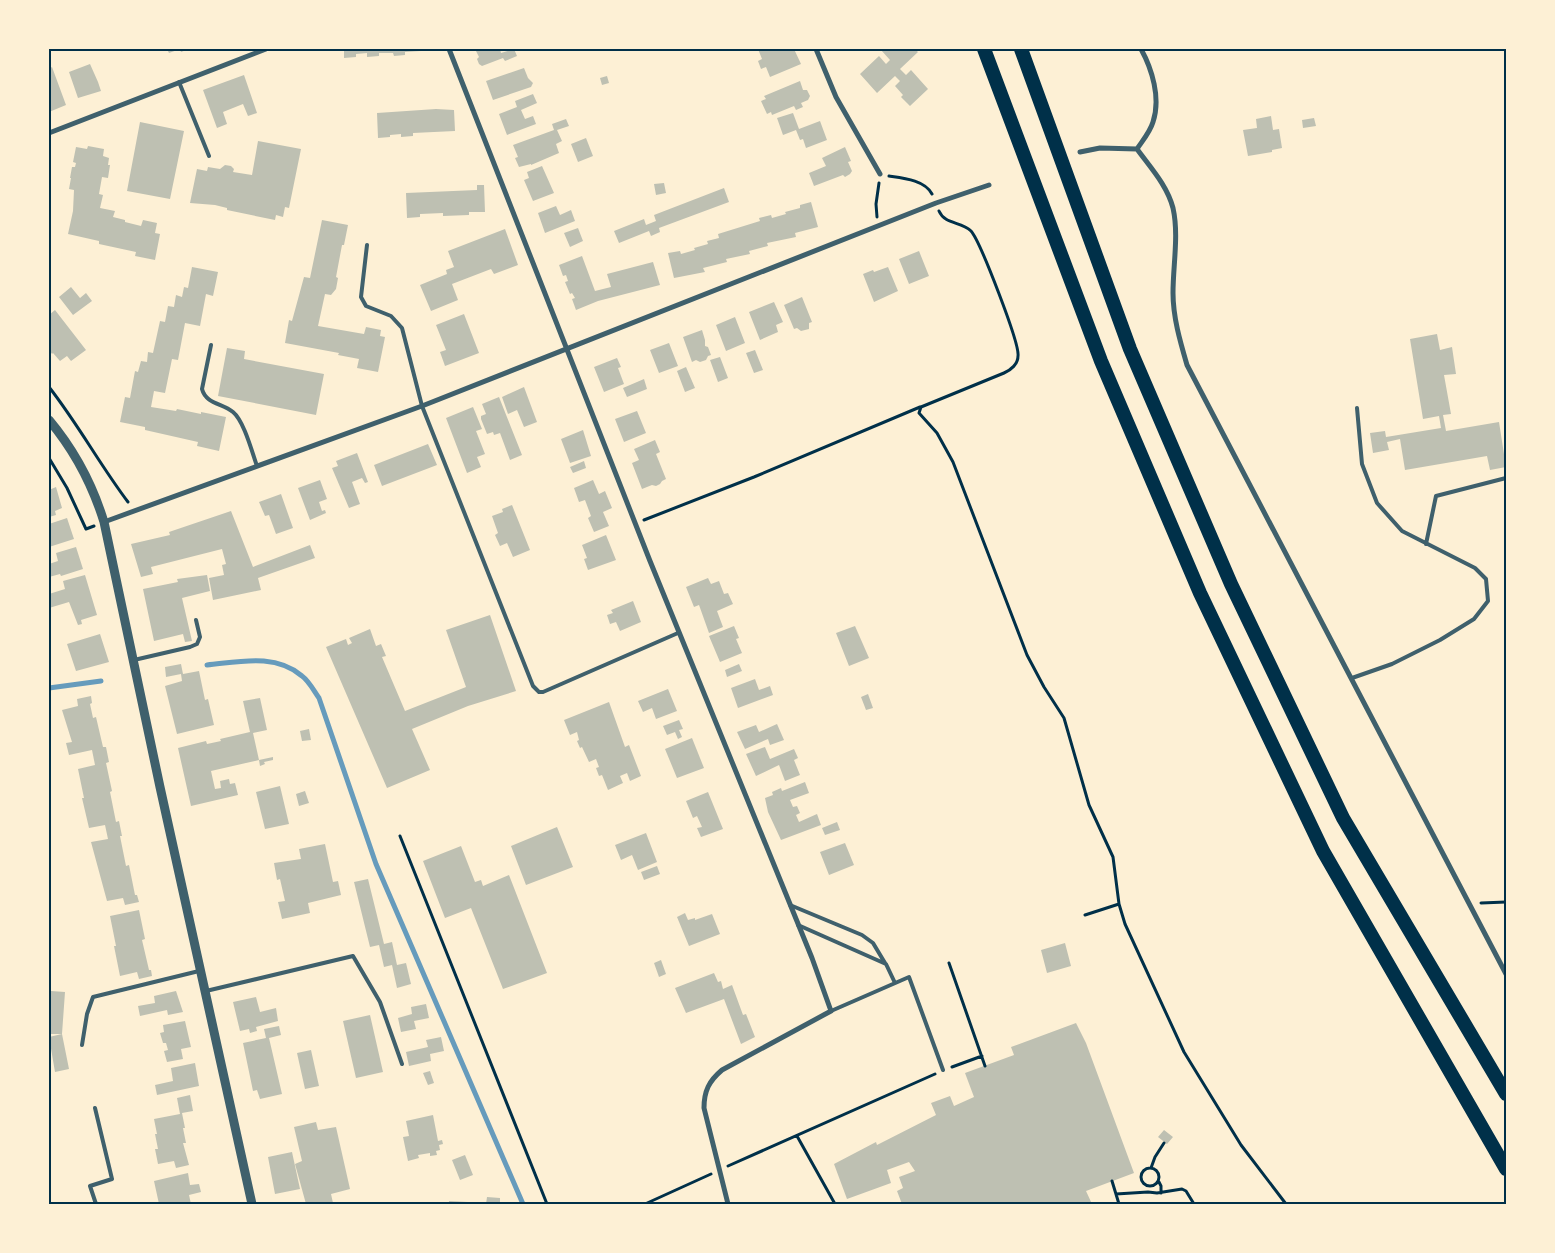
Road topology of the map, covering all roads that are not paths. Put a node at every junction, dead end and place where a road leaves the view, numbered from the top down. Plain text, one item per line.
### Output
1 (266, 49) edge
2 (449, 49) edge
3 (816, 49) edge
4 (984, 49) edge
5 (1021, 49) edge
6 (1141, 49) edge
7 (179, 82) junction
8 (49, 133) edge
9 (1136, 149) junction
10 (1080, 152) dead end
11 (209, 156) dead end
12 (880, 174) road end
13 (989, 185) dead end
14 (367, 245) dead end
15 (211, 345) dead end
16 (567, 349) junction
17 (422, 406) junction
18 (1357, 408) dead end
19 (49, 420) edge
20 (258, 466) junction
21 (1506, 478) edge
22 (104, 522) junction
23 (1426, 544) junction
24 (196, 620) dead end
25 (678, 633) junction
26 (133, 661) junction
27 (1352, 678) junction
28 (790, 905) junction
29 (798, 925) junction
30 (886, 964) junction
31 (202, 971) junction
32 (1506, 974) edge
33 (894, 982) junction
34 (206, 991) junction
35 (831, 1011) junction
36 (82, 1045) dead end
37 (402, 1064) dead end
38 (943, 1070) road end
39 (1506, 1094) edge
40 (95, 1108) dead end
41 (1506, 1169) edge
42 (96, 1204) edge
43 (252, 1204) edge
44 (728, 1204) edge

1 - 7 street
2 - 16 street
3 - 12 street
4 - 41 highway
5 - 39 highway
6 - 9 street
7 - 8 street
7 - 11 lane
9 - 10 street
9 - 27 street
13 - 16 street
14 - 17 lane
15 - 20 lane
16 - 17 street
16 - 25 street
17 - 20 street
17 - 25 lane
18 - 23 lane
19 - 22 street
20 - 22 street
21 - 23 lane
22 - 26 street
23 - 27 lane
24 - 26 lane
25 - 28 street
26 - 31 street
27 - 32 street
28 - 29 street
28 - 30 lane
29 - 30 lane
29 - 35 street
30 - 33 lane
31 - 34 street
31 - 36 lane
33 - 35 lane
33 - 38 lane
34 - 37 lane
34 - 43 street
35 - 44 street
40 - 42 lane

